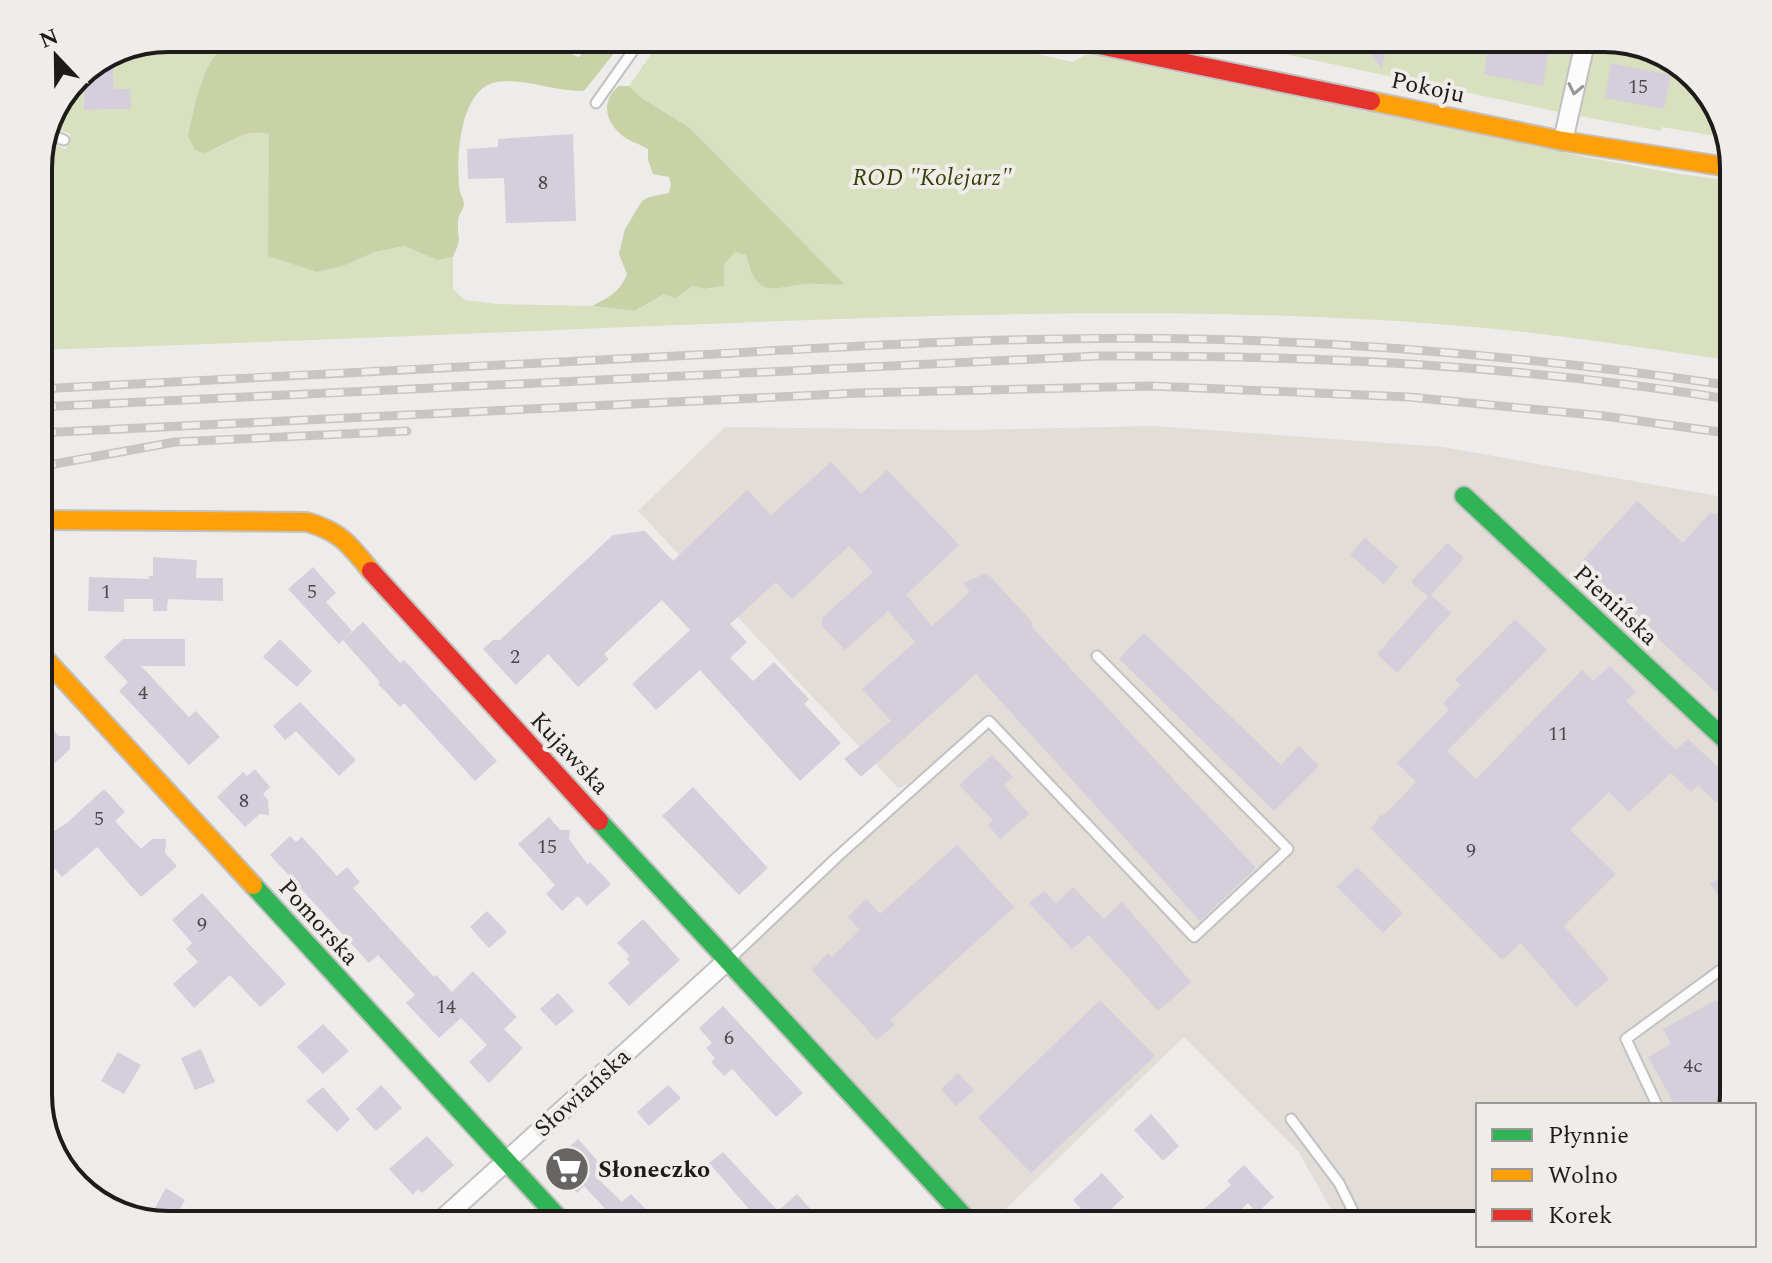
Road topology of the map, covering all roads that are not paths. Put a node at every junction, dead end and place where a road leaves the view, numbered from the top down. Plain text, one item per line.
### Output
1 (632, 52) edge
2 (1176, 52) edge
3 (1583, 52) edge
4 (596, 103) dead end
5 (57, 137) edge
6 (64, 140) dead end
7 (1563, 141) junction
8 (1720, 166) edge
9 (1464, 496) dead end
10 (52, 520) edge
11 (1097, 656) dead end
12 (52, 666) edge
13 (1720, 735) edge
14 (728, 960) junction
15 (1720, 970) edge
16 (1656, 1103) edge
17 (1291, 1119) dead end
18 (506, 1161) junction
19 (451, 1211) edge
20 (552, 1211) edge
21 (959, 1211) edge
22 (1353, 1211) edge

1 - 4 lane
2 - 7 street, Pokoju
3 -> 7 street
5 - 6 lane
7 - 8 street, Pokoju
9 - 13 street, Pienińska
10 - 14 street, Kujawska
11 - 14 lane
12 - 18 street, Pomorska
14 - 18 street, Słowiańska
14 - 21 street, Kujawska
15 - 16 lane
17 - 22 lane
18 - 19 street, Słowiańska
18 - 20 street, Pomorska

